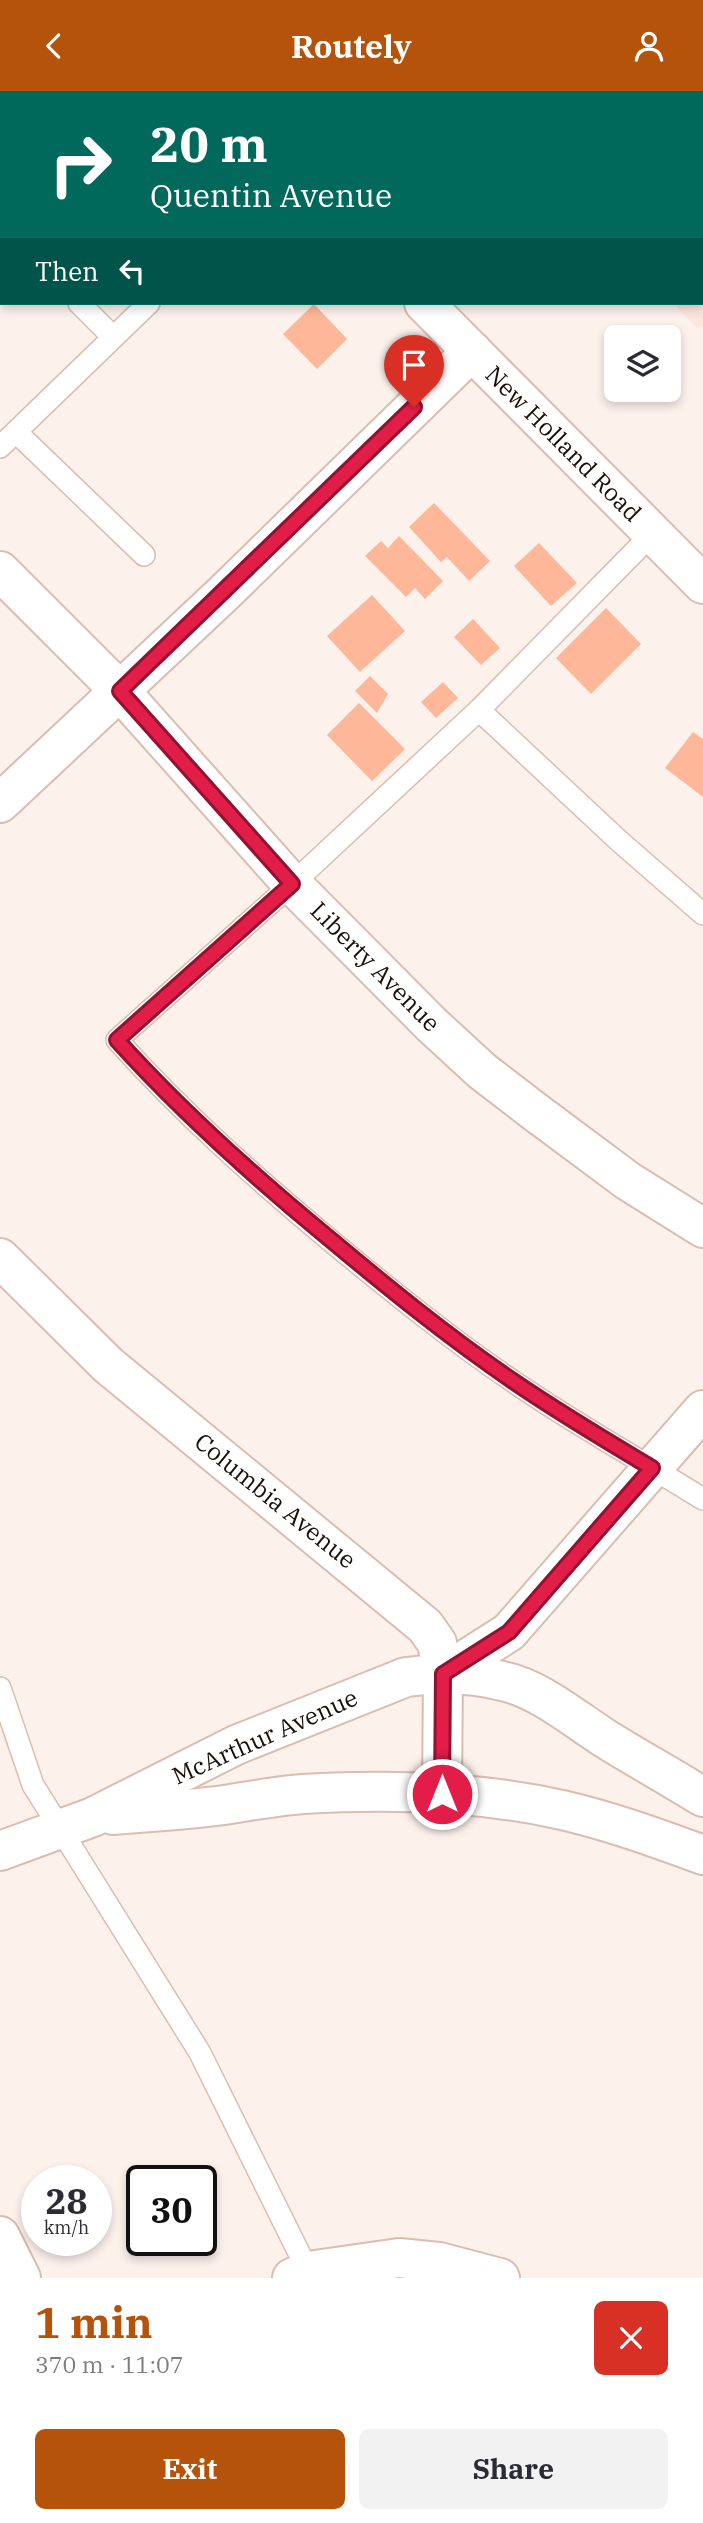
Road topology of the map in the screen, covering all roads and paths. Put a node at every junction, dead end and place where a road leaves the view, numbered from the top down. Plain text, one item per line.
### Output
1 (81, 305) edge
2 (147, 305) edge
3 (426, 305) edge
4 (113, 337) junction
5 (472, 351) junction
6 (16, 432) junction
7 (0, 447) edge
8 (652, 534) junction
9 (144, 555) dead end
10 (0, 571) edge
11 (703, 584) edge
12 (120, 691) junction
13 (480, 710) junction
14 (0, 803) edge
15 (292, 884) junction
16 (703, 914) edge
17 (703, 1229) edge
18 (0, 1258) edge
19 (703, 1411) edge
20 (652, 1468) junction
21 (703, 1499) edge
22 (443, 1674) junction
23 (0, 1688) edge
24 (442, 1794) junction
25 (703, 1797) edge
26 (77, 1823) junction
27 (0, 1851) edge
28 (703, 1855) edge
29 (0, 2236) edge
30 (304, 2276) edge
31 (21, 2278) edge
32 (500, 2278) edge

1 - 4 lane
2 - 4 lane
3 - 5 street, New Holland Road
4 - 6 lane
5 - 8 street, New Holland Road
5 - 12 street
6 - 7 lane
6 - 9 lane
8 - 11 street, New Holland Road
8 - 13 lane
10 - 12 street, Liberty Avenue
12 - 14 street
12 - 15 street, Liberty Avenue
13 - 15 lane
13 - 16 lane
15 - 17 street, Liberty Avenue
15 - 20 lane
18 - 22 street, Columbia Avenue
19 - 20 street
20 - 21 lane
20 - 22 street
22 - 24 street, Columbia Avenue
22 - 25 street, McArthur Avenue
22 - 26 street, McArthur Avenue
23 - 26 lane
24 - 26 street, McArthur Avenue
24 - 28 street, McArthur Avenue
26 - 27 street, McArthur Avenue
26 - 30 lane
29 - 31 street
30 - 32 street

